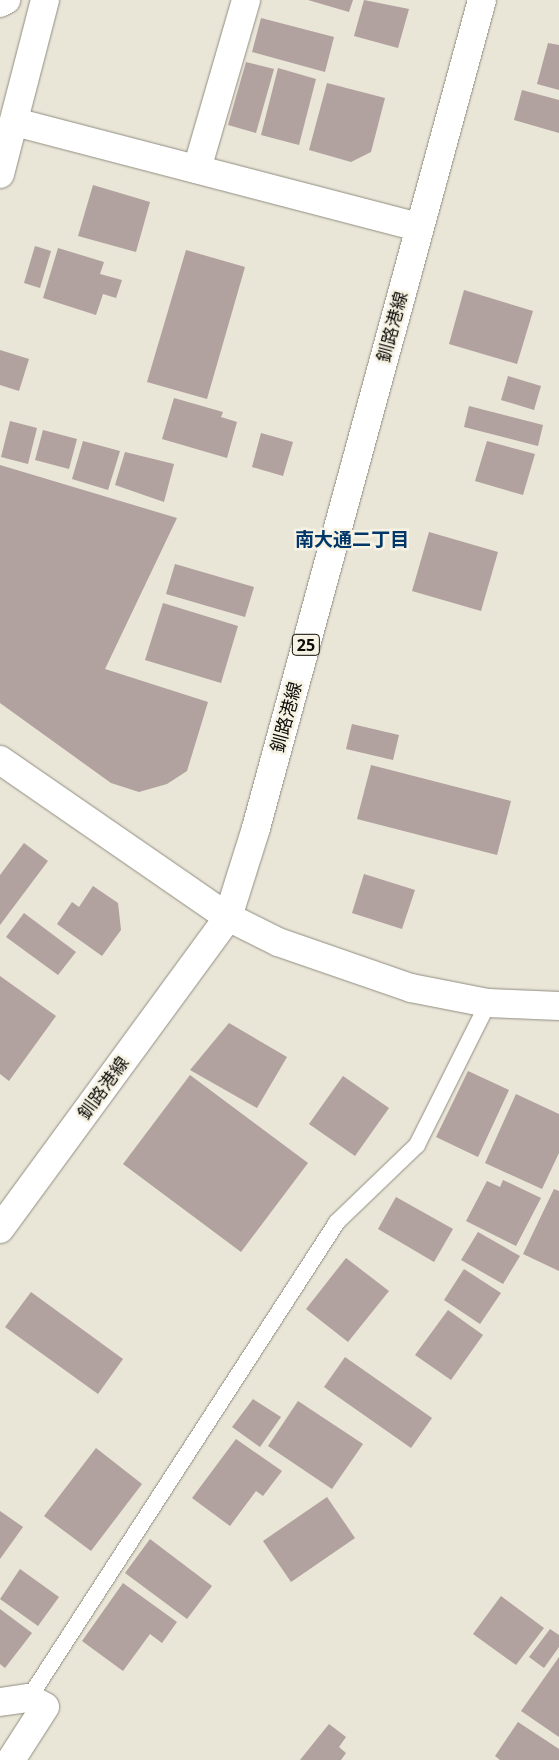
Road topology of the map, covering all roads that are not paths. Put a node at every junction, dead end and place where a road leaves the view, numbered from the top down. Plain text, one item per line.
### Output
1 (6, 0) edge
2 (45, 0) edge
3 (246, 0) edge
4 (482, 0) edge
5 (0, 3) edge
6 (15, 122) junction
7 (197, 169) junction
8 (0, 174) edge
9 (419, 227) junction
10 (0, 760) edge
11 (228, 917) junction
12 (488, 1004) junction
13 (559, 1006) edge
14 (0, 1229) edge
15 (29, 1698) junction
16 (0, 1702) edge
17 (10, 1760) edge

1 - 5 street
2 - 6 street
3 - 7 street
4 - 9 street, 釧路港線 / 25
6 - 7 street
6 - 8 street
7 - 9 street
9 - 11 street, 釧路港線 / 25
10 - 11 street
11 - 12 street
11 - 14 street, 釧路港線 / 25
12 - 13 street
12 - 15 lane
15 - 16 street
15 - 17 street

